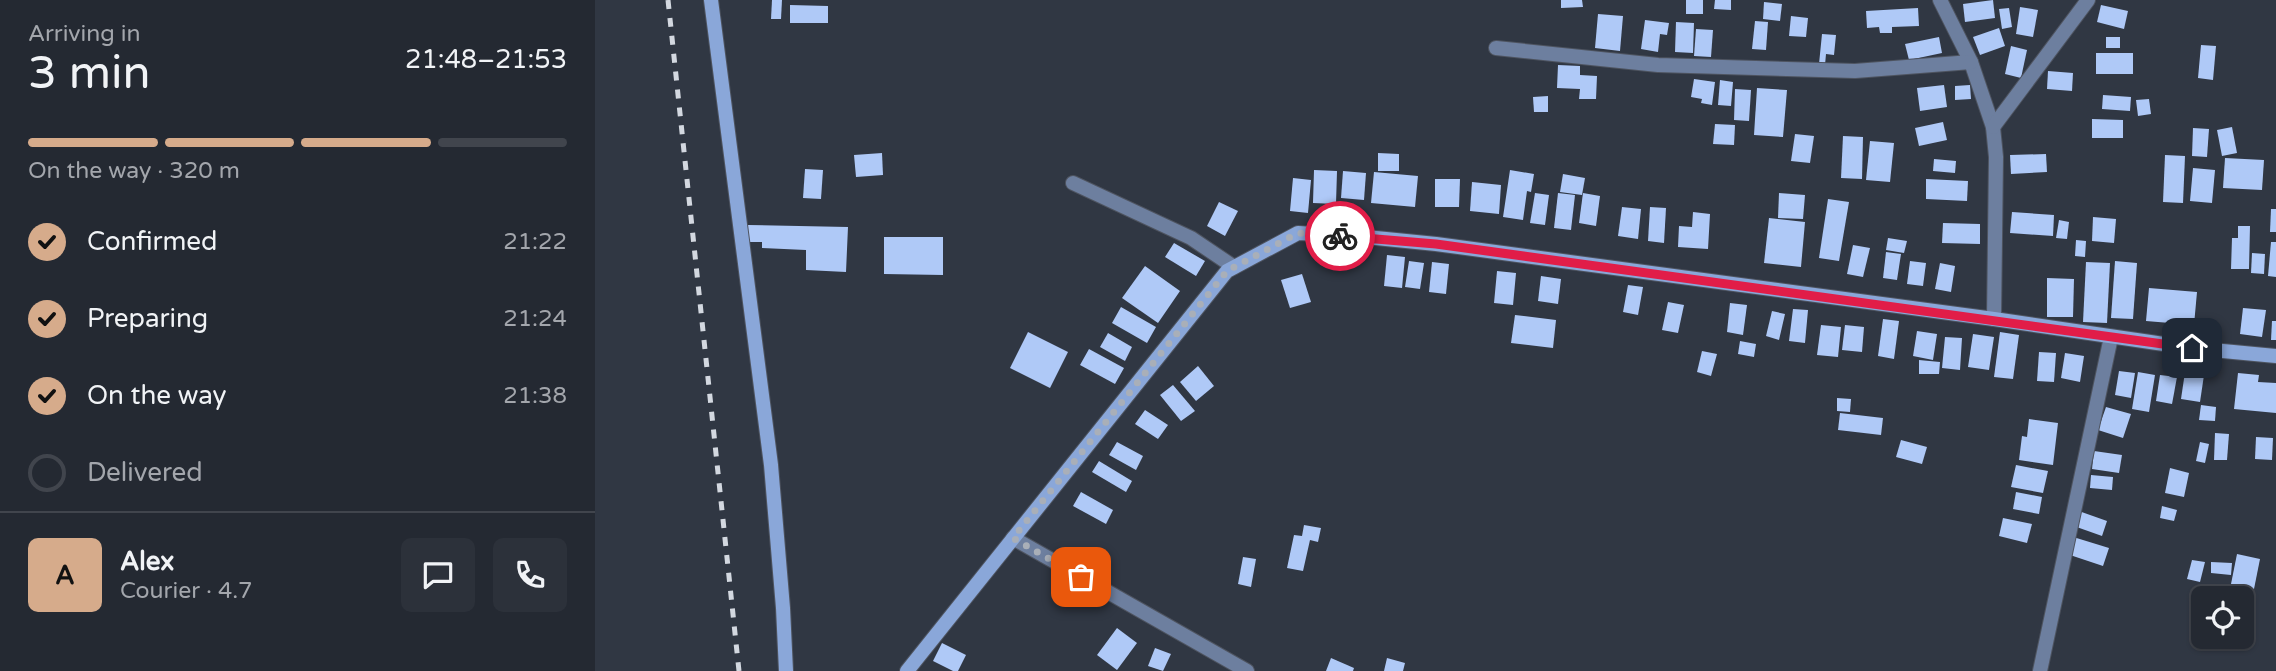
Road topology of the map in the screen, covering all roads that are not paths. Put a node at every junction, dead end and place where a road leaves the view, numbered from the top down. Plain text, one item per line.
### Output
1 (711, 0) edge
2 (1940, 0) edge
3 (2088, 0) edge
4 (1496, 48) dead end
5 (1971, 62) junction
6 (1993, 127) junction
7 (1073, 183) dead end
8 (1234, 267) junction
9 (1994, 319) junction
10 (2111, 337) junction
11 (2276, 356) edge
12 (1013, 538) junction
13 (786, 671) edge
14 (907, 671) edge
15 (1247, 671) edge
16 (2040, 671) edge

1 - 13 street
2 - 5 street
3 - 6 street
4 - 5 street
5 - 6 street
6 - 9 street
7 - 8 street
8 - 9 street
8 - 12 street
9 - 10 street
10 - 11 street
10 - 16 street
12 - 14 street
12 - 15 street

